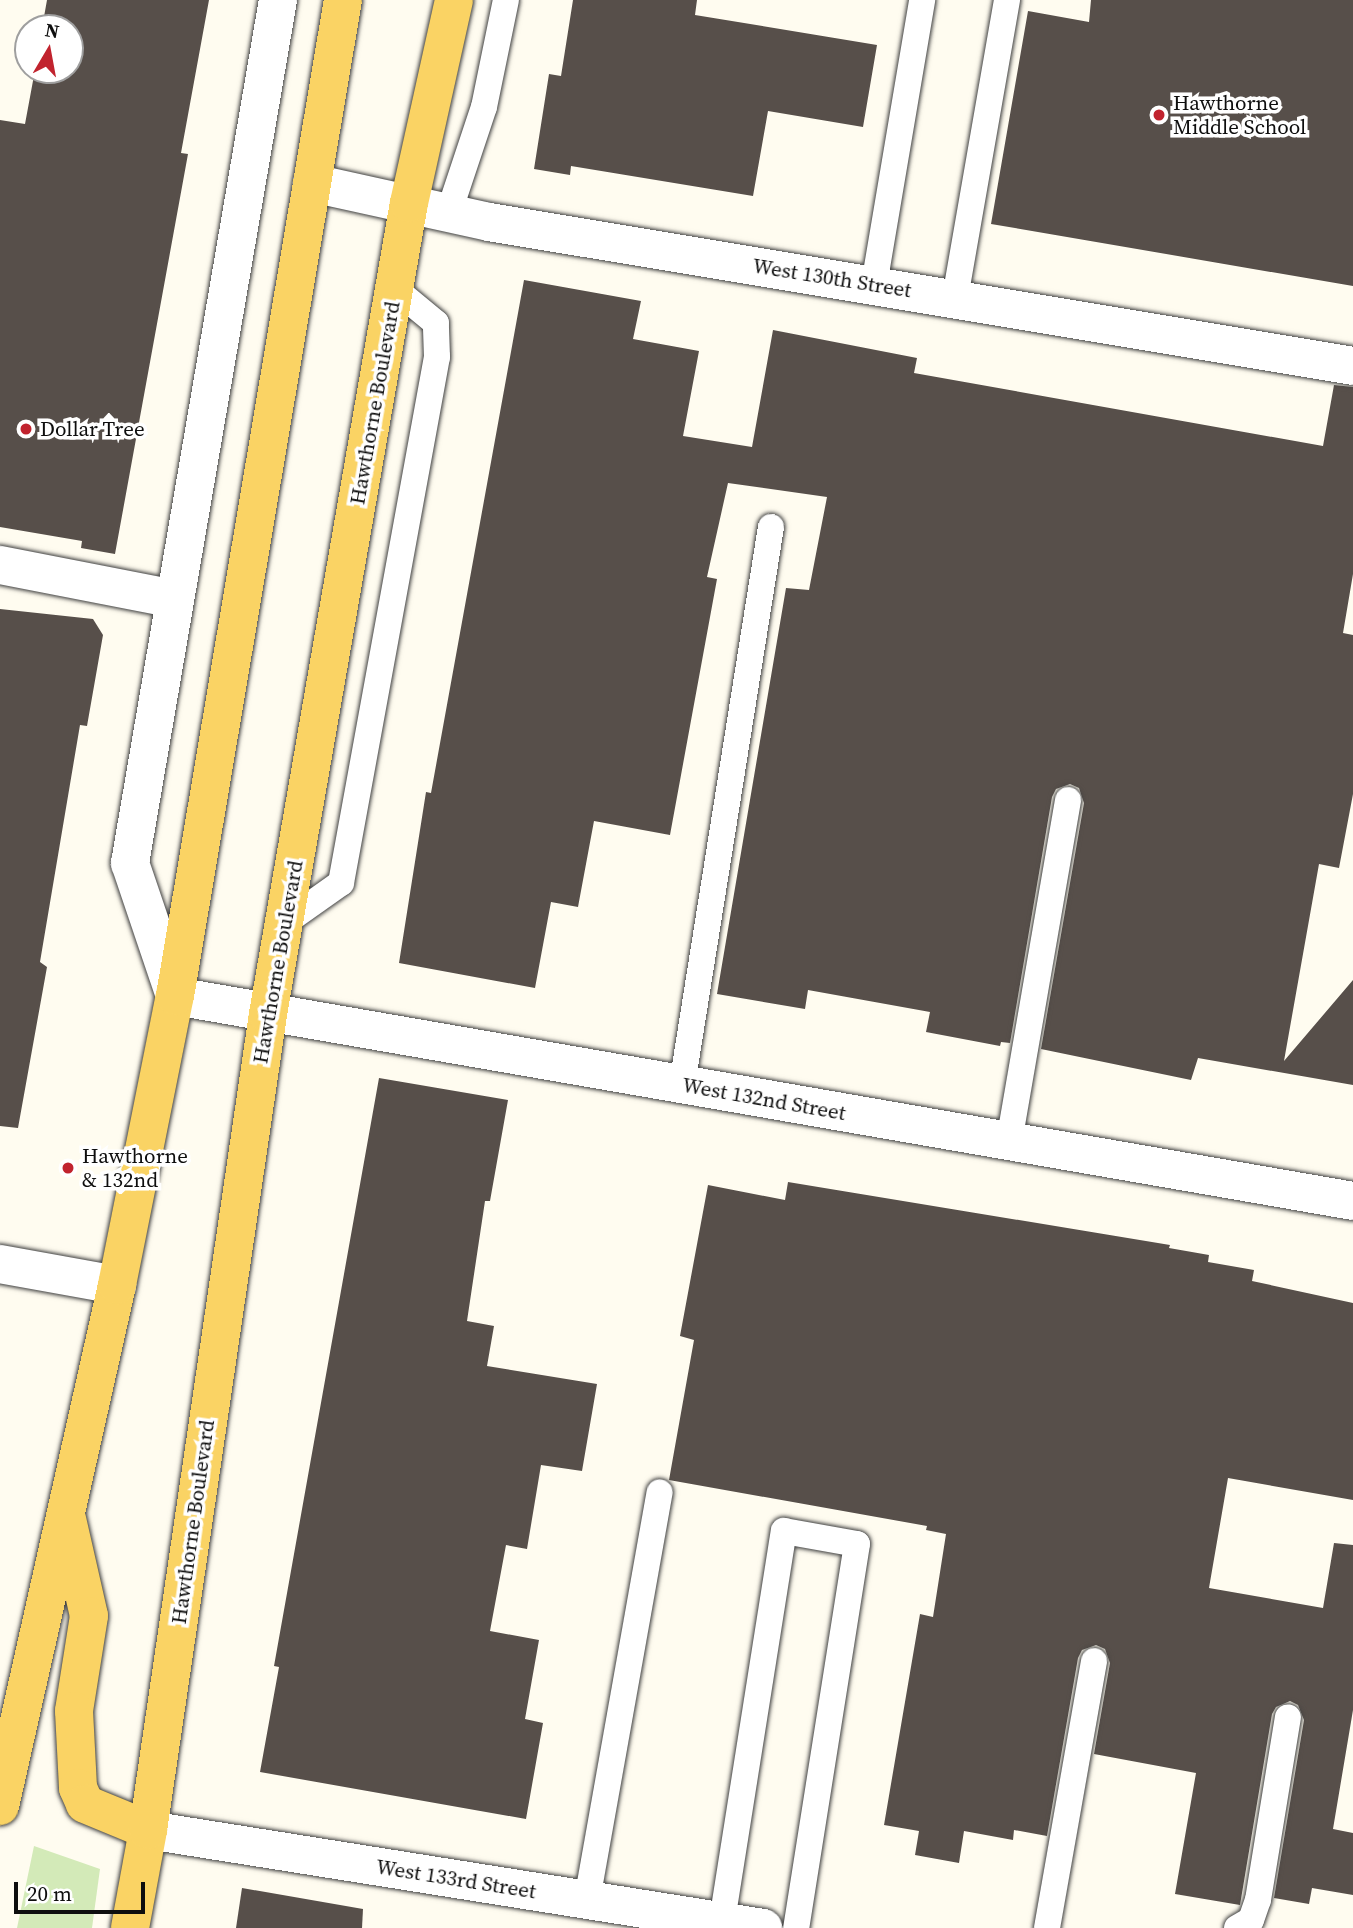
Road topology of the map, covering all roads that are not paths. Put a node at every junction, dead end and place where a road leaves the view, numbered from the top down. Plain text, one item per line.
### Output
1 (278, 0) edge
2 (343, 0) edge
3 (454, 0) edge
4 (506, 0) edge
5 (922, 0) edge
6 (1007, 0) edge
7 (312, 183) junction
8 (409, 203) junction
9 (448, 215) junction
10 (874, 285) junction
11 (395, 289) junction
12 (955, 298) junction
13 (1353, 366) edge
14 (771, 527) dead end
15 (0, 565) edge
16 (175, 599) junction
17 (1068, 800) dead end
18 (284, 924) junction
19 (175, 996) junction
20 (268, 1014) junction
21 (682, 1085) junction
22 (1009, 1142) junction
23 (1353, 1200) edge
24 (0, 1264) edge
25 (117, 1285) junction
26 (660, 1492) dead end
27 (65, 1509) junction
28 (1094, 1661) dead end
29 (1288, 1717) dead end
30 (0, 1806) edge
31 (148, 1830) junction
32 (587, 1900) junction
33 (722, 1921) junction
34 (130, 1928) edge
35 (763, 1928) edge
36 (796, 1928) edge
37 (1047, 1928) edge
38 (1237, 1928) edge

1 - 16 street
2 - 7 main road
3 - 8 main road, Hawthorne Boulevard
4 - 9 lane
5 - 10 lane
6 - 12 lane
7 - 8 street, West 130th Street
7 - 19 main road
8 - 9 street, West 130th Street
8 - 11 main road, Hawthorne Boulevard
9 - 10 street, West 130th Street
10 - 12 street, West 130th Street
11 - 18 main road, Hawthorne Boulevard
11 - 18 lane
12 - 13 street, West 130th Street
14 - 21 lane
15 - 16 street
16 - 19 street
17 - 22 lane
18 - 20 main road, Hawthorne Boulevard
19 - 20 street, West 132nd Street
19 - 25 main road
20 - 21 street, West 132nd Street
20 - 31 main road, Hawthorne Boulevard
21 - 22 street, West 132nd Street
22 - 23 street, West 132nd Street
24 - 25 street
25 - 27 main road
26 - 32 lane
27 - 30 main road
27 - 31 main road
28 - 37 lane
29 - 38 lane
31 - 32 street, West 133rd Street
31 - 34 main road, Hawthorne Boulevard
32 - 33 street, West 133rd Street
33 - 35 street, West 133rd Street
33 - 36 lane

